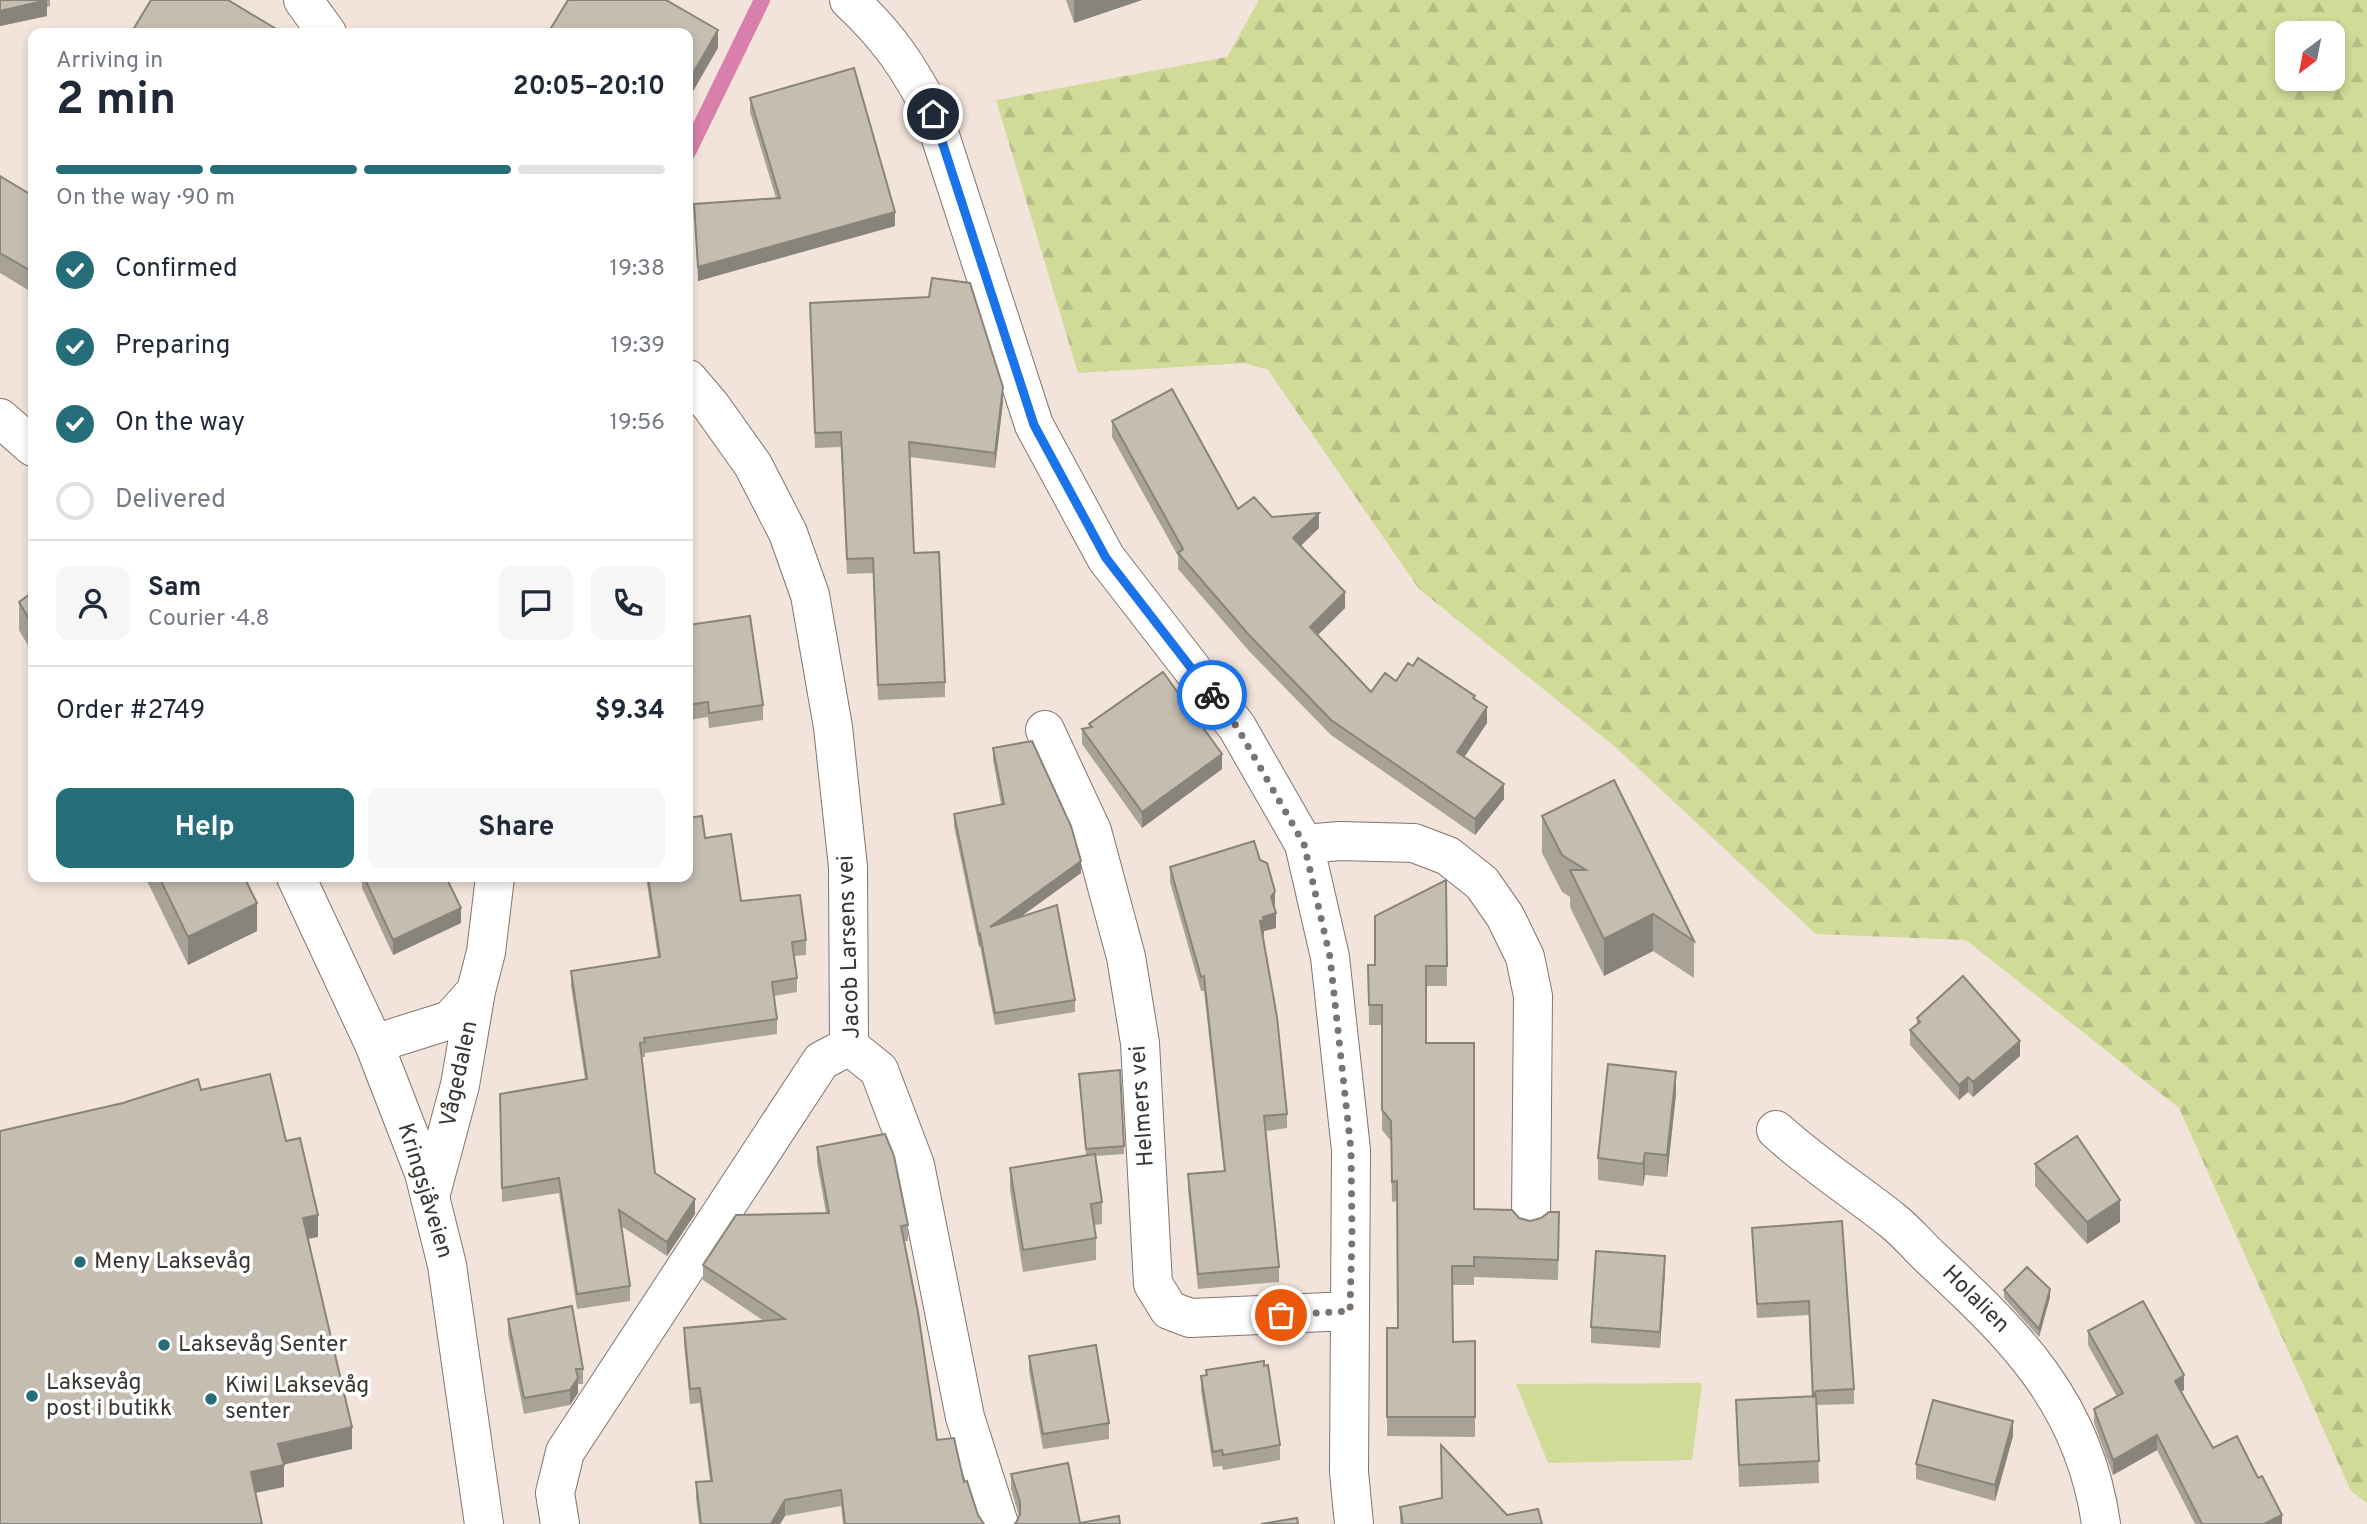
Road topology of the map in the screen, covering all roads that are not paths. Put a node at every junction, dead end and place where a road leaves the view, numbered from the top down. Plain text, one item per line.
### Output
1 (303, 0) edge
2 (849, 0) edge
3 (323, 28) edge
4 (693, 385) edge
5 (0, 418) edge
6 (28, 443) edge
7 (1045, 730) dead end
8 (1304, 844) junction
9 (298, 882) edge
10 (494, 882) edge
11 (476, 991) junction
12 (374, 1044) junction
13 (849, 1046) junction
14 (1776, 1130) dead end
15 (430, 1198) junction
16 (1531, 1219) edge
17 (1350, 1311) junction
18 (484, 1524) edge
19 (560, 1524) edge
20 (999, 1524) edge
21 (1354, 1524) edge
22 (2101, 1524) edge

1 - 3 street
2 - 8 street
4 - 13 street, Jacob Larsens vei
5 - 6 street
7 - 17 street, Helmers vei
8 - 16 street
8 - 17 street
9 - 12 street, Kringsjåveien
10 - 11 street, Vågedalen
11 - 12 street, Vågedalen
11 - 15 street, Vågedalen
12 - 15 street, Kringsjåveien
13 - 19 street
13 - 20 street, Jacob Larsens vei
14 - 22 street, Holalien
15 - 18 street, Kringsjåveien
17 - 21 street

